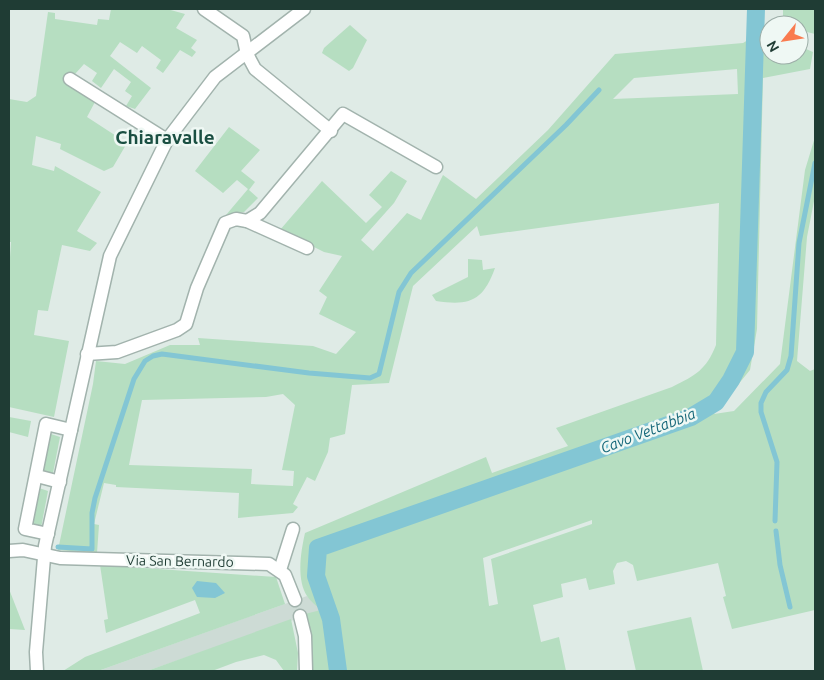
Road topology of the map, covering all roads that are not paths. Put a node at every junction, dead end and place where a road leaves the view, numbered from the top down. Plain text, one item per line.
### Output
1 (204, 9) edge
2 (304, 9) edge
3 (247, 54) junction
4 (70, 79) dead end
5 (331, 130) junction
6 (167, 140) junction
7 (436, 167) dead end
8 (247, 221) junction
9 (307, 248) dead end
10 (87, 354) junction
11 (71, 430) junction
12 (37, 476) junction
13 (60, 482) junction
14 (293, 529) dead end
15 (48, 534) junction
16 (9, 551) edge
17 (44, 556) junction
18 (280, 570) junction
19 (295, 600) dead end
20 (300, 616) dead end
21 (37, 671) edge
22 (306, 671) edge

1 - 3 street
2 - 3 street
3 - 5 street
3 - 6 street
4 - 6 street
5 - 7 street
5 - 8 street
6 - 10 street
8 - 9 street
8 - 10 street
10 - 11 street
11 - 12 street
11 - 13 street
12 - 13 street
12 - 15 street
13 - 15 street
14 - 18 street
15 - 17 street
16 - 17 street, Via San Bernardo
17 - 18 street, Via San Bernardo
17 - 21 street
18 - 19 street
20 - 22 street

